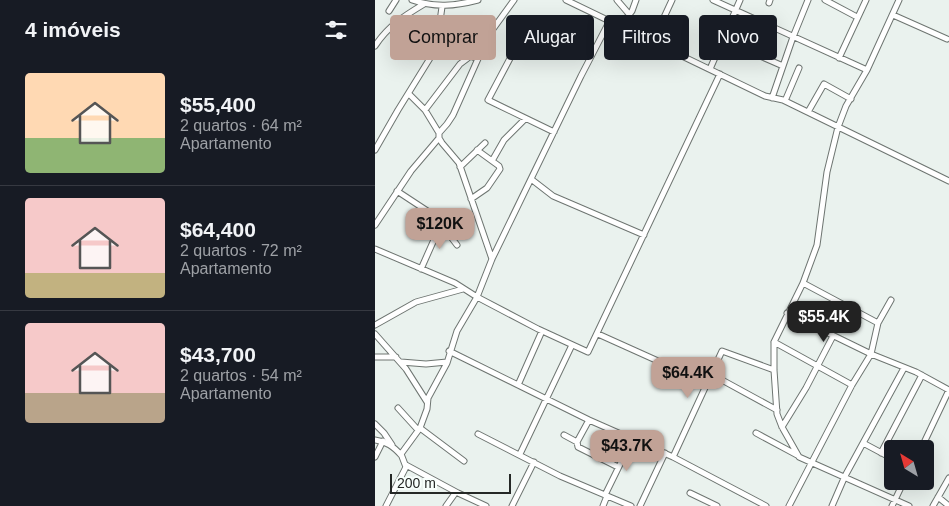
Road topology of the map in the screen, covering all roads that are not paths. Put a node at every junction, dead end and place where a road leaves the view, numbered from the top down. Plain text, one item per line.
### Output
1 (396, 0) edge
2 (412, 0) edge
3 (478, 0) edge
4 (514, 0) edge
5 (566, 0) edge
6 (617, 0) edge
7 (636, 0) edge
8 (672, 0) edge
9 (713, 0) edge
10 (740, 0) edge
11 (809, 0) edge
12 (825, 0) edge
13 (866, 0) edge
14 (470, 1) edge
15 (897, 1) edge
16 (432, 3) edge
17 (424, 4) junction
18 (442, 6) junction
19 (736, 10) junction
20 (389, 11) dead end
21 (629, 14) joint
22 (441, 15) edge
23 (665, 15) edge
24 (734, 15) edge
25 (893, 15) junction
26 (604, 17) edge
27 (857, 17) junction
28 (604, 32) edge
29 (793, 37) junction
30 (947, 39) dead end
31 (375, 43) edge
32 (689, 58) edge
33 (839, 58) junction
34 (429, 60) edge
35 (465, 60) edge
36 (509, 60) edge
37 (715, 60) edge
38 (769, 60) edge
39 (477, 62) joint
40 (783, 66) junction
41 (799, 68) dead end
42 (711, 69) junction
43 (867, 70) junction
44 (720, 74) junction
45 (409, 94) junction
46 (772, 98) junction
47 (851, 99) junction
48 (785, 100) junction
49 (425, 110) junction
50 (808, 112) junction
51 (525, 119) junction
52 (838, 126) junction
53 (553, 132) junction
54 (439, 135) junction
55 (485, 143) dead end
56 (375, 150) edge
57 (477, 150) junction
58 (492, 161) junction
59 (460, 167) junction
60 (531, 179) junction
61 (949, 181) edge
62 (397, 191) junction
63 (471, 199) junction
64 (441, 224) junction
65 (375, 226) edge
66 (644, 235) junction
67 (457, 245) dead end
68 (375, 249) edge
69 (492, 259) junction
70 (421, 269) junction
71 (803, 283) junction
72 (463, 289) junction
73 (477, 297) junction
74 (891, 300) dead end
75 (787, 313) junction
76 (878, 323) junction
77 (375, 325) edge
78 (542, 331) junction
79 (375, 334) edge
80 (598, 334) junction
81 (833, 336) junction
82 (774, 342) junction
83 (572, 345) junction
84 (449, 351) junction
85 (871, 354) junction
86 (375, 357) edge
87 (395, 357) junction
88 (401, 362) junction
89 (447, 362) junction
90 (818, 365) junction
91 (904, 368) junction
92 (774, 370) junction
93 (711, 374) junction
94 (922, 375) junction
95 (518, 385) junction
96 (852, 385) junction
97 (705, 386) junction
98 (548, 399) junction
99 (427, 402) junction
100 (398, 408) dead end
101 (777, 410) junction
102 (589, 420) junction
103 (375, 424) edge
104 (782, 427) junction
105 (419, 429) junction
106 (756, 433) dead end
107 (478, 434) dead end
108 (564, 435) dead end
109 (375, 440) edge
110 (632, 440) junction
111 (925, 440) edge
112 (383, 441) junction
113 (577, 442) junction
114 (863, 443) junction
115 (392, 446) junction
116 (665, 453) junction
117 (881, 453) junction
118 (520, 454) junction
119 (884, 454) edge
120 (401, 455) junction
121 (375, 457) edge
122 (673, 457) junction
123 (799, 457) junction
124 (464, 461) dead end
125 (812, 461) junction
126 (534, 462) junction
127 (406, 465) junction
128 (618, 467) junction
129 (845, 476) junction
130 (949, 478) edge
131 (900, 490) edge
132 (456, 492) junction
133 (691, 493) dead end
134 (606, 496) junction
135 (938, 497) junction
136 (895, 500) junction
137 (387, 504) edge
138 (756, 504) edge
139 (394, 506) edge
140 (446, 506) edge
141 (486, 506) edge
142 (512, 506) edge
143 (603, 506) edge
144 (631, 506) edge
145 (640, 506) edge
146 (717, 506) edge
147 (766, 506) edge
148 (789, 506) edge
149 (832, 506) edge
150 (892, 506) edge
151 (909, 506) edge
152 (933, 506) edge
153 (949, 506) edge

1 - 20 street
2 - 17 street
3 - 14 street
4 - 39 street
5 - 26 street
6 - 21 street
7 - 21 street
8 - 23 street
9 - 19 street
10 - 19 street
11 - 29 street
12 - 27 street
13 - 27 street
14 - 18 street
15 - 25 street
16 - 17 street
16 - 18 street
17 - 31 street
18 - 22 street
19 - 24 street
19 - 29 street
25 - 30 street
25 - 43 street
27 - 33 street
28 - 53 street
29 - 33 street
29 - 40 street
32 - 42 street
33 - 43 street
34 - 45 street
35 - 49 street
36 - 51 street
37 - 42 street
38 - 40 street
39 - 54 street
40 - 46 street
41 - 48 street
42 - 44 street
43 - 47 street
44 - 46 street
44 - 66 street
45 - 49 street
45 - 56 street
46 - 48 street
47 - 50 street
47 - 52 street
48 - 50 street
49 - 54 street
50 - 52 street
51 - 53 street
51 - 58 street
52 - 61 street
52 - 71 street
53 - 60 street
54 - 59 street
54 - 62 street
55 - 57 street
57 - 58 street
57 - 59 street
58 - 63 street
59 - 63 street
60 - 66 street
60 - 69 street
62 - 64 street
62 - 65 street
63 - 69 street
64 - 67 street
64 - 70 street
66 - 80 street
68 - 70 street
69 - 73 street
70 - 72 street
71 - 75 street
71 - 76 street
72 - 73 street
72 - 77 street
73 - 78 street
73 - 84 street
74 - 76 street
75 - 81 street
75 - 82 street
76 - 85 street
78 - 83 street
78 - 95 street
79 - 87 street
80 - 83 street
80 - 97 street
81 - 85 street
81 - 90 street
82 - 90 street
82 - 92 street
83 - 98 street
84 - 89 street
84 - 95 street
85 - 91 street
85 - 96 street
86 - 87 street
87 - 88 street
88 - 89 street
88 - 99 street
89 - 99 street
90 - 96 street
90 - 104 street
91 - 94 street
91 - 114 street
92 - 93 street
92 - 101 street
93 - 97 street
93 - 101 street
94 - 111 street
94 - 117 street
95 - 98 street
96 - 125 street
97 - 122 street
98 - 102 street
98 - 118 street
99 - 105 street
100 - 105 street
101 - 104 street
102 - 110 street
102 - 113 street
103 - 115 street
104 - 123 street
105 - 120 street
105 - 124 street
106 - 123 street
107 - 118 street
108 - 113 street
109 - 112 street
110 - 116 street
110 - 128 street
112 - 115 street
112 - 121 street
113 - 128 street
114 - 117 street
114 - 129 street
115 - 120 street
116 - 122 street
116 - 145 street
117 - 119 street
118 - 126 street
120 - 127 street
122 - 138 street
123 - 125 street
125 - 129 street
125 - 148 street
126 - 134 street
126 - 142 street
127 - 132 street
127 - 137 street
128 - 134 street
129 - 136 street
129 - 149 street
130 - 135 street
131 - 136 street
132 - 140 street
132 - 141 street
133 - 146 street
134 - 143 street
134 - 144 street
135 - 152 street
135 - 153 street
136 - 150 street
136 - 151 street
137 - 139 street
138 - 147 street

